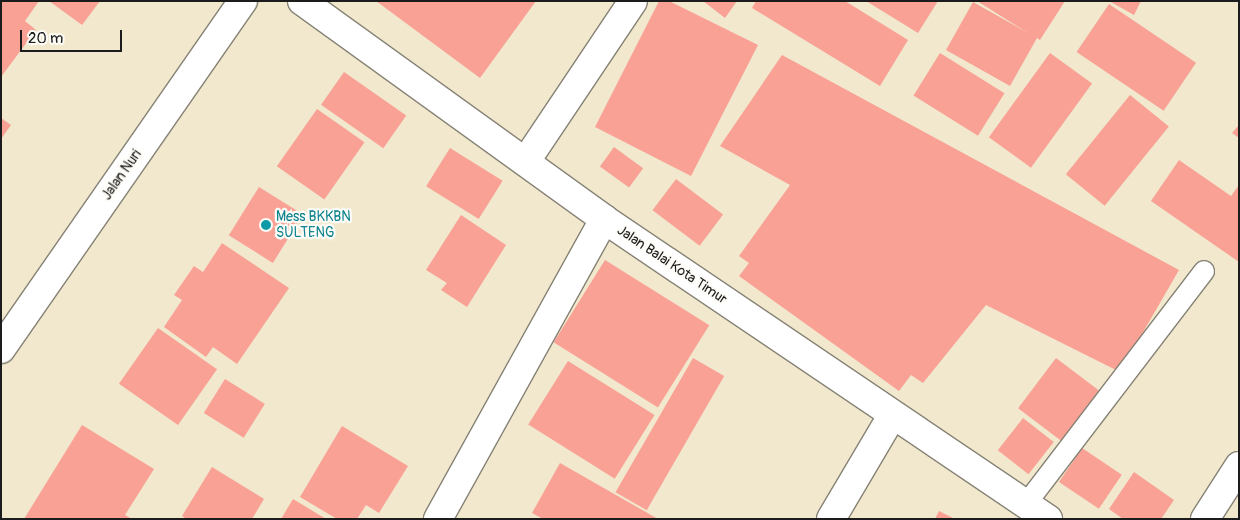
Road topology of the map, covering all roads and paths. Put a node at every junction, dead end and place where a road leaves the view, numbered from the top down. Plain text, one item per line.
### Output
1 (243, 1) edge
2 (302, 1) edge
3 (633, 1) edge
4 (526, 161) junction
5 (604, 219) junction
6 (1204, 271) dead end
7 (1, 349) edge
8 (892, 416) junction
9 (1239, 466) edge
10 (1037, 512) edge
11 (438, 519) edge
12 (831, 519) edge
13 (1205, 519) edge

1 - 7 street, Jalan Nuri
2 - 4 street, Jalan Balai Kota Timur
3 - 4 street
4 - 5 street, Jalan Balai Kota Timur
5 - 8 street, Jalan Balai Kota Timur
5 - 11 street
6 - 10 lane
8 - 10 street, Jalan Balai Kota Timur
8 - 12 street
9 - 13 street

